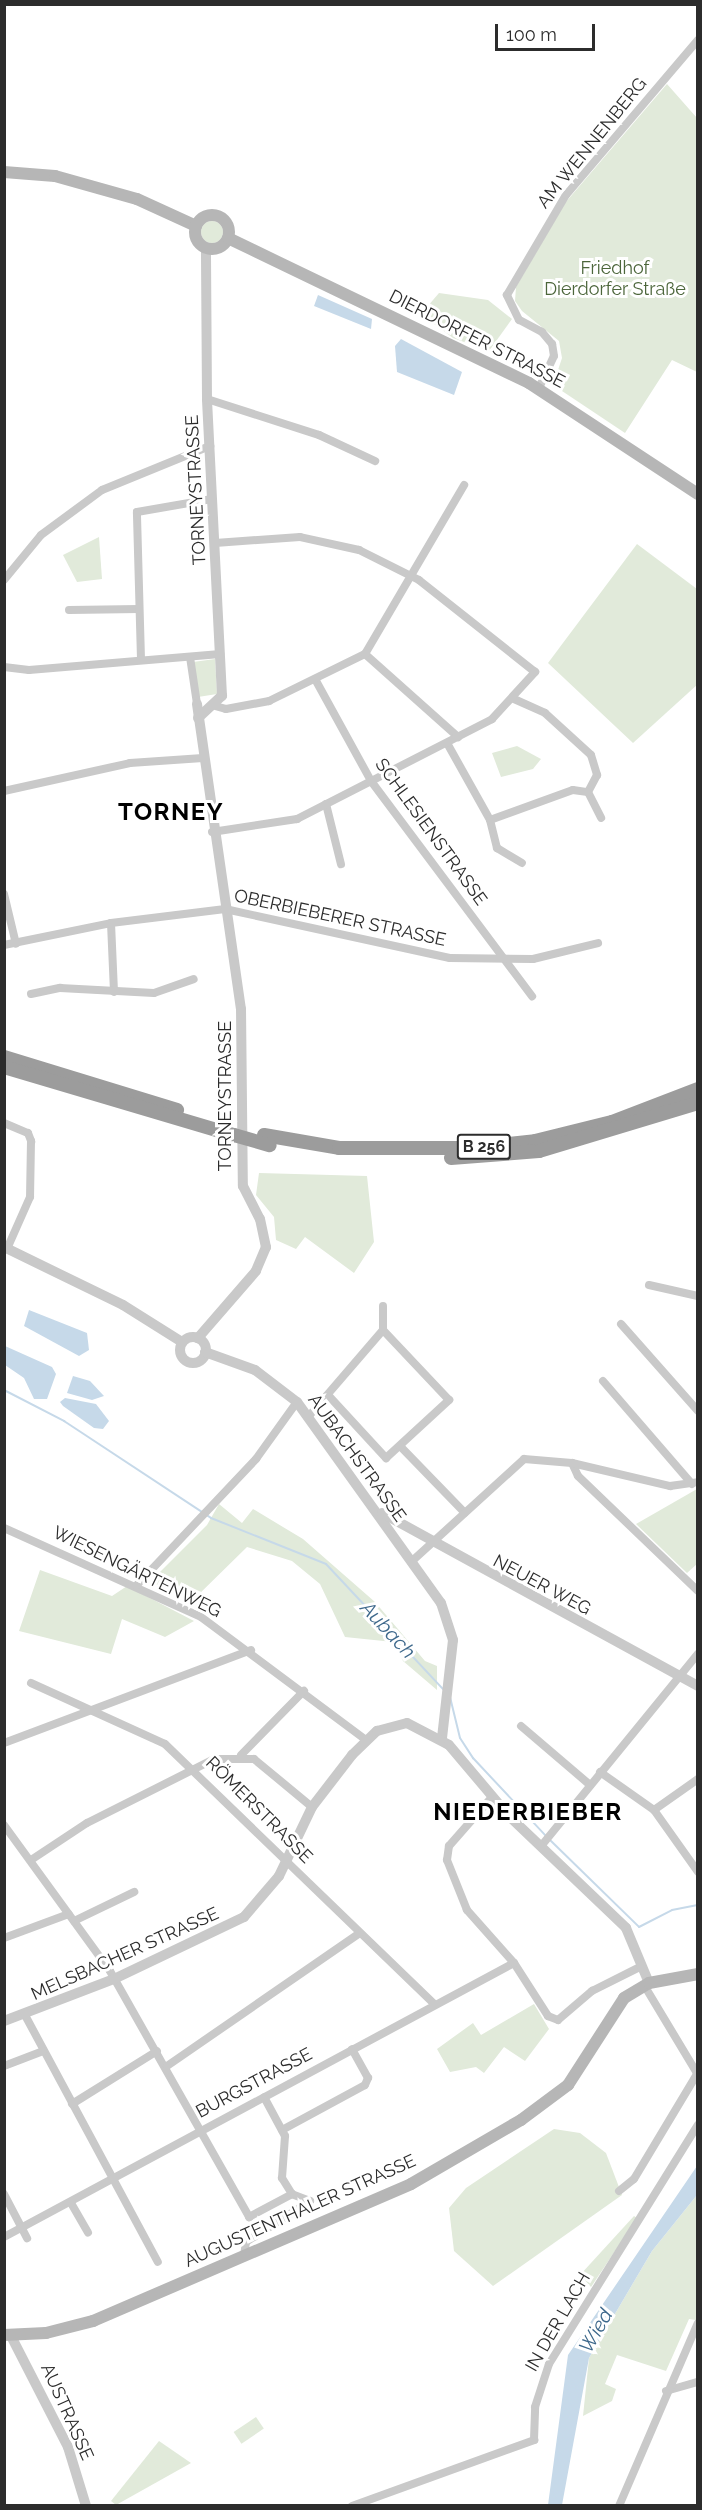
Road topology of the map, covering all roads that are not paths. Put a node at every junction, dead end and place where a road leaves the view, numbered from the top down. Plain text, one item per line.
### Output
1 (698, 40) edge
2 (4, 172) edge
3 (196, 226) junction
4 (228, 238) junction
5 (206, 248) junction
6 (538, 388) junction
7 (207, 399) junction
8 (210, 446) junction
9 (375, 461) dead end
10 (464, 485) dead end
11 (698, 494) edge
12 (212, 499) junction
13 (215, 543) junction
14 (411, 577) junction
15 (4, 580) edge
16 (139, 609) junction
17 (69, 610) dead end
18 (220, 654) junction
19 (365, 654) junction
20 (190, 657) junction
21 (141, 659) junction
22 (4, 667) edge
23 (315, 680) junction
24 (514, 699) junction
25 (196, 704) joint
26 (215, 706) junction
27 (198, 718) junction
28 (458, 737) junction
29 (447, 743) junction
30 (203, 758) junction
31 (371, 781) junction
32 (4, 791) edge
33 (588, 792) junction
34 (326, 804) junction
35 (601, 818) dead end
36 (490, 820) junction
37 (212, 832) junction
38 (522, 863) dead end
39 (341, 864) dead end
40 (4, 894) edge
41 (225, 909) junction
42 (111, 923) junction
43 (598, 943) dead end
44 (16, 944) junction
45 (4, 945) edge
46 (504, 961) junction
47 (194, 979) dead end
48 (114, 992) junction
49 (31, 994) dead end
50 (532, 996) dead end
51 (4, 1057) edge
52 (4, 1067) edge
53 (698, 1089) edge
54 (698, 1103) edge
55 (4, 1123) edge
56 (232, 1130) junction
57 (267, 1140) junction
58 (6, 1248) edge
59 (649, 1285) dead end
60 (698, 1296) edge
61 (383, 1306) dead end
62 (621, 1324) dead end
63 (383, 1330) junction
64 (198, 1338) junction
65 (182, 1342) junction
66 (205, 1352) junction
67 (603, 1381) dead end
68 (328, 1395) junction
69 (297, 1402) junction
70 (698, 1411) edge
71 (309, 1416) junction
72 (400, 1446) junction
73 (572, 1462) junction
74 (695, 1483) edge
75 (375, 1507) junction
76 (465, 1513) junction
77 (4, 1528) edge
78 (432, 1544) junction
79 (411, 1562) junction
80 (136, 1586) junction
81 (698, 1591) edge
82 (251, 1650) junction
83 (698, 1654) edge
84 (678, 1675) junction
85 (31, 1683) dead end
86 (698, 1686) edge
87 (304, 1691) junction
88 (94, 1708) junction
89 (521, 1726) dead end
90 (442, 1738) junction
91 (366, 1740) junction
92 (4, 1743) edge
93 (241, 1755) junction
94 (192, 1766) junction
95 (600, 1772) junction
96 (698, 1779) edge
97 (590, 1785) junction
98 (492, 1797) junction
99 (312, 1807) junction
100 (654, 1810) junction
101 (4, 1825) edge
102 (547, 1840) junction
103 (31, 1860) junction
104 (287, 1862) junction
105 (698, 1872) edge
106 (134, 1892) dead end
107 (72, 1918) junction
108 (360, 1933) junction
109 (4, 1938) edge
110 (513, 1960) junction
111 (642, 1966) junction
112 (698, 1974) edge
113 (114, 1979) junction
114 (647, 1984) junction
115 (434, 2003) junction
116 (26, 2017) junction
117 (4, 2021) edge
118 (352, 2049) junction
119 (43, 2051) junction
120 (157, 2051) junction
121 (4, 2066) edge
122 (167, 2066) junction
123 (697, 2074) edge
124 (264, 2097) junction
125 (72, 2104) junction
126 (698, 2125) edge
127 (200, 2130) junction
128 (282, 2130) junction
129 (113, 2180) junction
130 (619, 2191) dead end
131 (4, 2194) edge
132 (292, 2194) junction
133 (71, 2203) junction
134 (22, 2226) junction
135 (88, 2233) dead end
136 (4, 2237) edge
137 (27, 2238) dead end
138 (244, 2256) junction
139 (158, 2262) dead end
140 (698, 2323) edge
141 (4, 2324) edge
142 (8, 2336) edge
143 (698, 2382) edge
144 (666, 2391) junction
145 (86, 2505) edge
146 (352, 2505) edge
147 (619, 2505) edge

1 - 6 street, AM WENNENBERG
2 - 3 main road
3 - 4 main road
3 - 5 main road
4 - 5 main road
4 - 6 main road, DIERDORFER STRASSE
5 - 7 street, TORNEYSTRASSE
6 - 11 main road, DIERDORFER STRASSE
7 - 8 street, TORNEYSTRASSE
7 - 9 street
8 - 12 street, TORNEYSTRASSE
8 - 15 street
10 - 14 street
12 - 13 street, TORNEYSTRASSE
12 - 16 street
13 - 14 street
13 - 18 street, TORNEYSTRASSE
14 - 19 street
14 - 24 street
16 - 17 street
16 - 21 street
18 - 20 street
18 - 26 street, TORNEYSTRASSE
19 - 23 street
19 - 28 street
20 - 21 street
20 - 25 street, TORNEYSTRASSE
21 - 22 street
23 - 26 street
23 - 31 street, SCHLESIENSTRASSE
24 - 28 street
24 - 33 street
25 - 27 street, TORNEYSTRASSE
26 - 27 street
27 - 30 street, TORNEYSTRASSE
28 - 29 street
29 - 31 street
29 - 36 street
30 - 32 street
30 - 37 street, TORNEYSTRASSE
31 - 34 street
31 - 46 street, SCHLESIENSTRASSE
33 - 35 street
33 - 36 street
34 - 37 street
34 - 39 street
36 - 38 street
37 - 41 street, TORNEYSTRASSE
40 - 44 street
41 - 42 street, OBERBIEBERER STRASSE
41 - 46 street, OBERBIEBERER STRASSE
41 - 64 street, TORNEYSTRASSE
42 - 44 street, OBERBIEBERER STRASSE
42 - 48 street
43 - 46 street, OBERBIEBERER STRASSE
44 - 45 street, OBERBIEBERER STRASSE
46 - 50 street, SCHLESIENSTRASSE
47 - 48 street
48 - 49 street
51 - 56 highway, B 256
52 - 56 highway, B 256
53 - 57 highway, B 256
54 - 57 highway, B 256
55 - 58 street
56 - 57 highway, B 256, bridge
58 - 65 street
59 - 60 street
61 - 63 street
62 - 70 street
63 - 68 street
63 - 72 street
64 - 65 street
64 - 66 street
65 - 66 street
66 - 69 street, AUBACHSTRASSE
67 - 74 street
68 - 71 street
68 - 72 street
69 - 71 street, AUBACHSTRASSE
69 - 80 street
71 - 75 street, AUBACHSTRASSE
72 - 76 street
73 - 74 street
73 - 76 street
73 - 81 street
75 - 78 street, NEUER WEG
75 - 79 street, AUBACHSTRASSE
76 - 78 street
77 - 80 street, WIESENGÄRTENWEG
78 - 79 street
78 - 84 street, NEUER WEG
79 - 90 street, AUBACHSTRASSE
80 - 82 street, WIESENGÄRTENWEG
82 - 87 street, WIESENGÄRTENWEG
82 - 88 street
83 - 84 street
84 - 86 street, NEUER WEG
84 - 95 street
85 - 88 street, RÖMERSTRASSE
87 - 91 street, WIESENGÄRTENWEG
87 - 93 street
88 - 92 street
88 - 94 street, RÖMERSTRASSE
89 - 97 street
90 - 91 street, MELSBACHER STRASSE
90 - 98 street
91 - 99 street, MELSBACHER STRASSE
93 - 94 street
93 - 99 street
94 - 103 street
94 - 104 street, RÖMERSTRASSE
95 - 97 street
95 - 100 street
96 - 100 street
97 - 102 street
98 - 102 street
98 - 110 street
99 - 104 street, MELSBACHER STRASSE
100 - 105 street
101 - 103 street
102 - 111 street
103 - 107 street
104 - 108 street, RÖMERSTRASSE
104 - 113 street, MELSBACHER STRASSE
106 - 107 street
107 - 109 street
107 - 113 street
108 - 115 street, RÖMERSTRASSE
108 - 122 street
110 - 111 street
110 - 115 street, BURGSTRASSE
111 - 114 street
112 - 114 main road
113 - 116 street, MELSBACHER STRASSE
113 - 120 street
114 - 123 street
114 - 138 main road, AUGUSTENTHALER STRASSE
115 - 118 street, BURGSTRASSE
116 - 117 street, MELSBACHER STRASSE
116 - 119 street
118 - 124 street, BURGSTRASSE
118 - 128 street
119 - 121 street
119 - 125 street
120 - 122 street
120 - 125 street
122 - 127 street
123 - 130 street
124 - 127 street, BURGSTRASSE
124 - 128 street
125 - 129 street
126 - 146 street, IN DER LACH
127 - 129 street, BURGSTRASSE
127 - 132 street
128 - 132 street
129 - 133 street, BURGSTRASSE
129 - 139 street
131 - 134 street
132 - 138 street
133 - 134 street, BURGSTRASSE
133 - 135 street
134 - 136 street, BURGSTRASSE
134 - 137 street
138 - 142 main road, AUGUSTENTHALER STRASSE
140 - 144 street
141 - 142 street
142 - 145 street, AUSTRASSE
143 - 144 street
144 - 147 street

